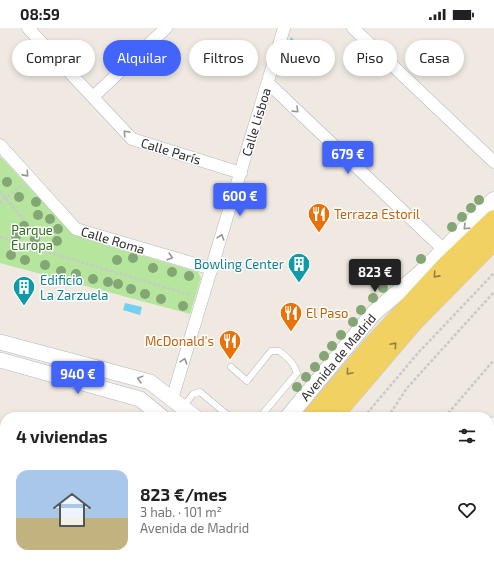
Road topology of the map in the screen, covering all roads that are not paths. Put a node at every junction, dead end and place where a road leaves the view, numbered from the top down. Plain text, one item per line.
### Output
1 (28, 28) edge
2 (166, 28) edge
3 (353, 28) edge
4 (280, 30) edge
5 (268, 83) junction
6 (93, 97) junction
7 (0, 145) edge
8 (494, 162) edge
9 (241, 173) junction
10 (494, 200) edge
11 (494, 218) edge
12 (494, 241) edge
13 (444, 250) junction
14 (212, 269) junction
15 (0, 342) edge
16 (0, 360) edge
17 (231, 367) dead end
18 (177, 403) junction
19 (156, 412) edge
20 (188, 412) edge
21 (224, 412) edge
22 (264, 412) edge
23 (292, 412) edge
24 (315, 412) edge
25 (337, 412) edge

1 - 6 street, Calle París
2 - 6 street
3 - 8 street
4 - 5 street, Calle Lisboa
5 - 9 street, Calle Lisboa
5 -> 13 street
9 -> 6 street, Calle París
7 -> 14 street, Calle Roma
14 -> 9 street, Calle Lisboa
10 -> 13 main road, Avenida de Madrid
11 -> 24 main road, Avenida de Madrid
25 -> 12 main road
13 - 23 main road, Avenida de Madrid
18 -> 14 street, Calle Lisboa
18 -> 15 street
16 - 19 street
17 - 22 lane
18 - 20 street
18 - 21 lane

